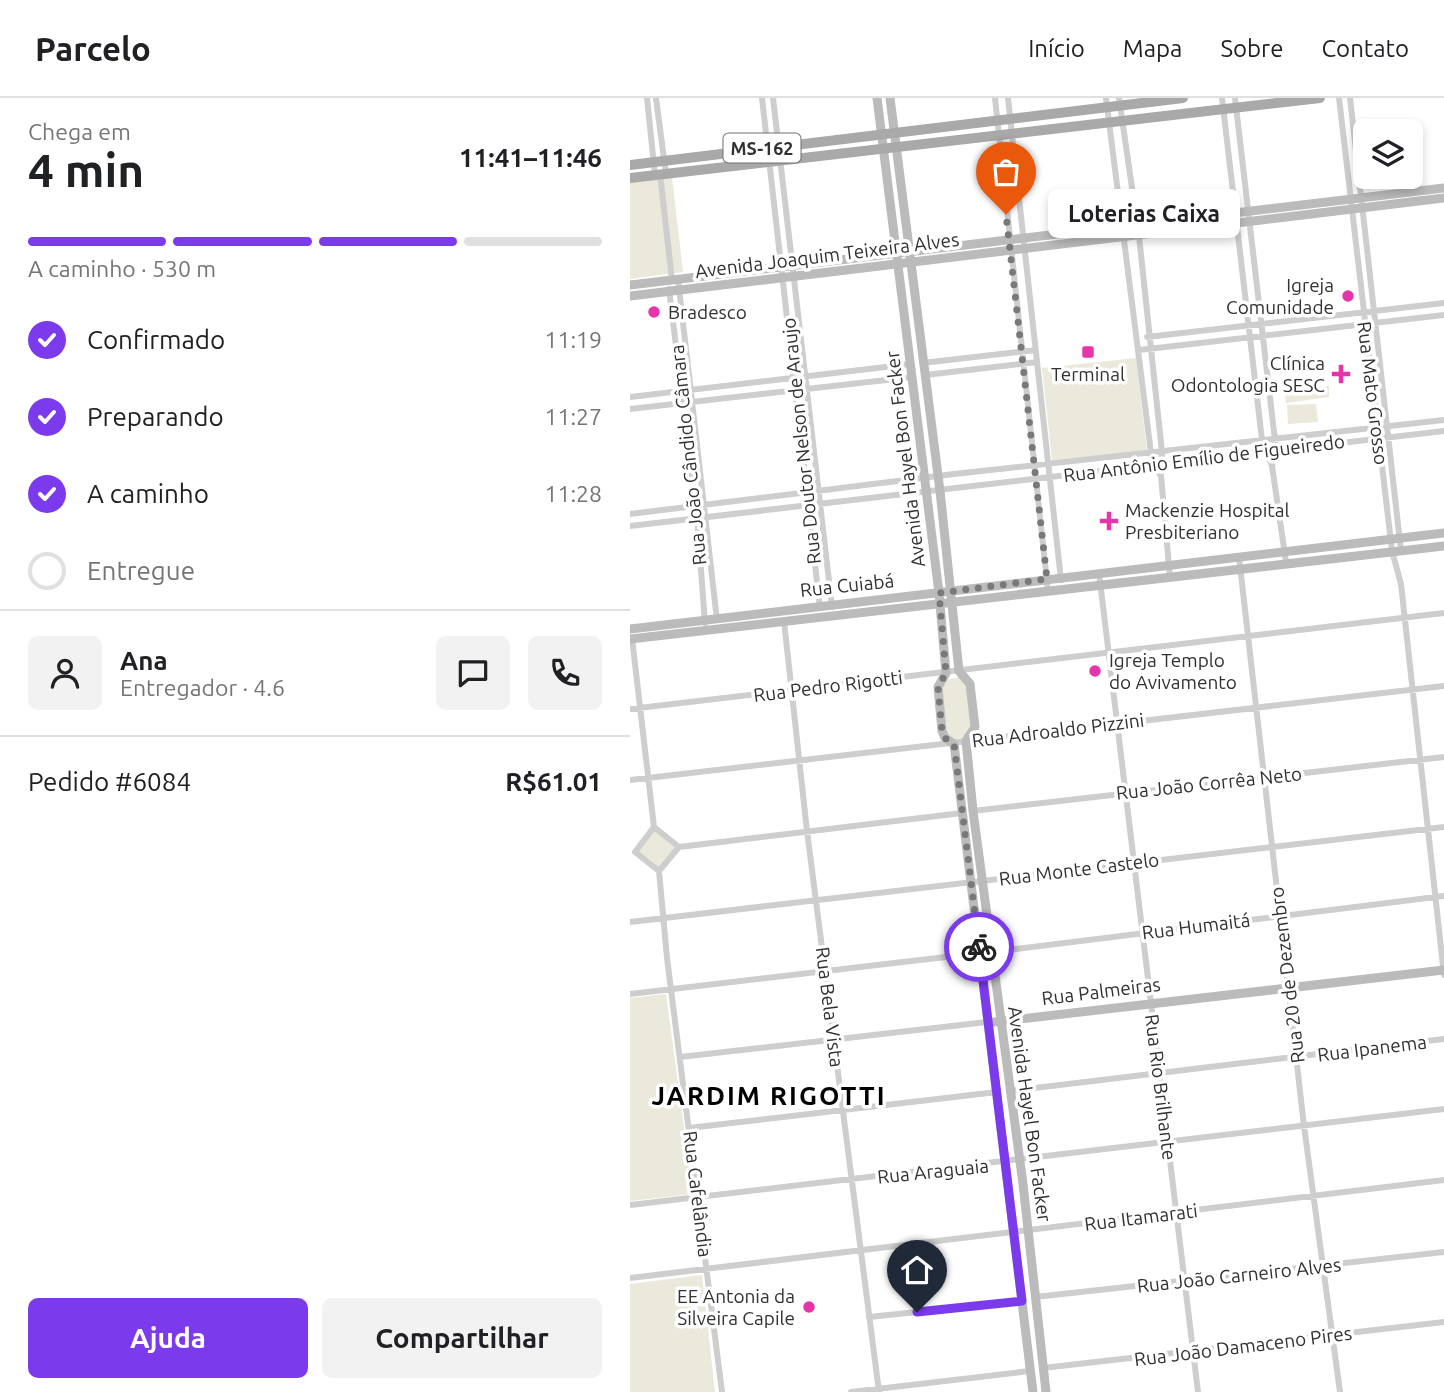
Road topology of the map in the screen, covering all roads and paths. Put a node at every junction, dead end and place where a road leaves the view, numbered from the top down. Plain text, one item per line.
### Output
1 (647, 98) edge
2 (656, 98) edge
3 (762, 98) edge
4 (773, 98) edge
5 (877, 98) edge
6 (890, 98) edge
7 (995, 98) edge
8 (1008, 98) edge
9 (1183, 98) edge
10 (1223, 98) edge
11 (1320, 98) edge
12 (1339, 98) edge
13 (1350, 98) edge
14 (1119, 101) edge
15 (1106, 102) edge
16 (1236, 103) edge
17 (1224, 109) junction
18 (1010, 119) junction
19 (998, 121) junction
20 (1122, 122) junction
21 (1109, 123) junction
22 (894, 132) junction
23 (882, 133) junction
24 (999, 135) junction
25 (1013, 135) junction
26 (780, 146) junction
27 (896, 146) junction
28 (768, 147) junction
29 (883, 148) junction
30 (782, 159) junction
31 (664, 161) junction
32 (771, 161) junction
33 (653, 163) junction
34 (630, 166) edge
35 (660, 174) junction
36 (630, 178) edge
37 (1444, 188) edge
38 (1360, 198) junction
39 (1444, 198) edge
40 (1349, 199) junction
41 (1362, 209) junction
42 (1350, 210) junction
43 (1248, 211) junction
44 (1236, 212) junction
45 (1250, 222) junction
46 (1237, 223) junction
47 (1137, 224) junction
48 (1124, 227) junction
49 (1139, 236) junction
50 (1021, 238) junction
51 (1126, 238) junction
52 (1008, 240) junction
53 (1023, 250) junction
54 (909, 251) junction
55 (1010, 251) junction
56 (898, 253) junction
57 (791, 264) junction
58 (910, 264) junction
59 (899, 265) junction
60 (780, 266) junction
61 (793, 276) junction
62 (782, 277) junction
63 (673, 280) junction
64 (630, 285) edge
65 (674, 290) junction
66 (630, 296) edge
67 (1444, 303) edge
68 (1374, 310) junction
69 (1363, 312) junction
70 (1444, 314) edge
71 (1291, 320) junction
72 (1376, 322) junction
73 (1261, 323) junction
74 (1365, 323) junction
75 (1248, 325) junction
76 (1292, 332) junction
77 (1262, 335) junction
78 (1250, 336) junction
79 (1149, 337) junction
80 (1138, 338) junction
81 (1151, 349) junction
82 (1035, 350) junction
83 (1139, 350) junction
84 (1022, 352) junction
85 (1037, 362) junction
86 (922, 363) junction
87 (911, 364) junction
88 (1023, 364) junction
89 (924, 375) junction
90 (913, 377) junction
91 (807, 378) junction
92 (796, 379) junction
93 (808, 389) junction
94 (691, 390) junction
95 (797, 390) junction
96 (681, 391) junction
97 (630, 397) edge
98 (693, 402) junction
99 (683, 404) junction
100 (630, 410) edge
101 (1444, 420) edge
102 (1388, 426) junction
103 (1378, 427) junction
104 (1444, 431) edge
105 (1390, 436) junction
106 (1379, 438) junction
107 (1275, 439) junction
108 (1262, 440) junction
109 (1276, 449) junction
110 (1264, 451) junction
111 (1162, 452) junction
112 (1151, 453) junction
113 (1049, 463) junction
114 (1164, 463) junction
115 (1153, 464) junction
116 (1034, 465) junction
117 (1272, 466) junction
118 (1161, 475) junction
119 (1050, 476) junction
120 (938, 477) junction
121 (1036, 478) junction
122 (924, 479) junction
123 (940, 491) junction
124 (818, 492) junction
125 (806, 493) junction
126 (926, 493) junction
127 (820, 503) junction
128 (808, 505) junction
129 (704, 506) junction
130 (695, 507) junction
131 (630, 514) edge
132 (706, 516) junction
133 (696, 517) junction
134 (630, 526) edge
135 (1444, 533) edge
136 (1396, 538) junction
137 (1444, 546) edge
138 (1397, 551) junction
139 (1284, 552) junction
140 (1239, 557) junction
141 (1286, 562) junction
142 (1169, 565) junction
143 (1240, 569) junction
144 (1099, 573) junction
145 (1170, 576) junction
146 (1061, 577) junction
147 (1047, 579) junction
148 (1019, 583) junction
149 (1100, 585) junction
150 (1062, 589) junction
151 (1048, 591) junction
152 (950, 592) junction
153 (939, 593) junction
154 (1020, 595) junction
155 (950, 603) junction
156 (831, 604) junction
157 (940, 605) junction
158 (820, 606) junction
159 (1444, 613) edge
160 (833, 615) junction
161 (821, 617) junction
162 (716, 618) junction
163 (1405, 618) junction
164 (705, 620) junction
165 (784, 621) junction
166 (718, 629) junction
167 (706, 630) junction
168 (631, 634) edge
169 (1248, 636) junction
170 (1108, 653) junction
171 (959, 671) junction
172 (946, 673) junction
173 (1444, 685) edge
174 (1411, 689) junction
175 (792, 690) junction
176 (1256, 706) junction
177 (639, 708) junction
178 (630, 709) edge
179 (1116, 722) junction
180 (966, 741) junction
181 (954, 744) junction
182 (1444, 757) edge
183 (799, 760) junction
184 (1419, 760) junction
185 (1265, 777) junction
186 (647, 778) junction
187 (630, 780) edge
188 (1126, 792) junction
189 (974, 811) junction
190 (962, 813) junction
191 (654, 827) junction
192 (1444, 827) edge
193 (1427, 829) junction
194 (807, 831) junction
195 (1272, 846) junction
196 (679, 847) junction
197 (632, 852) edge
198 (1136, 862) junction
199 (659, 871) junction
200 (983, 881) junction
201 (969, 883) junction
202 (1440, 896) edge
203 (817, 902) junction
204 (1280, 915) junction
205 (662, 919) junction
206 (630, 922) edge
207 (1143, 933) junction
208 (990, 952) junction
209 (980, 953) junction
210 (1444, 970) edge
211 (826, 971) junction
212 (1444, 975) edge
213 (1289, 987) junction
214 (671, 989) junction
215 (630, 993) edge
216 (1151, 1003) junction
217 (999, 1021) junction
218 (987, 1022) junction
219 (835, 1040) junction
220 (1444, 1040) edge
221 (1296, 1056) junction
222 (680, 1057) junction
223 (1160, 1072) junction
224 (1009, 1091) junction
225 (997, 1092) junction
226 (1444, 1109) edge
227 (842, 1110) junction
228 (1304, 1126) junction
229 (689, 1128) junction
230 (1168, 1141) junction
231 (1019, 1160) junction
232 (1006, 1163) junction
233 (852, 1180) junction
234 (1444, 1180) edge
235 (1314, 1196) junction
236 (698, 1198) junction
237 (630, 1205) edge
238 (1177, 1212) junction
239 (1028, 1231) junction
240 (1014, 1234) junction
241 (860, 1250) junction
242 (1444, 1252) edge
243 (1324, 1266) junction
244 (707, 1269) junction
245 (630, 1278) edge
246 (1185, 1281) junction
247 (1035, 1297) junction
248 (1022, 1301) junction
249 (869, 1317) junction
250 (1444, 1322) edge
251 (1333, 1335) junction
252 (1192, 1352) junction
253 (1043, 1368) junction
254 (1030, 1371) junction
255 (879, 1390) edge
256 (722, 1392) edge
257 (851, 1392) edge
258 (1033, 1392) edge
259 (1046, 1392) edge
260 (1198, 1392) edge
261 (1340, 1392) edge

1 - 33 street
2 - 31 street
3 - 28 street, Rua Doutor Nelson de Araujo
4 - 26 street, Rua Doutor Nelson de Araujo
5 - 23 main road, Avenida Hayel Bon Facker
6 - 22 main road, Avenida Hayel Bon Facker
7 - 19 street
8 - 18 street
9 - 14 main road, MS-162
10 - 17 street
11 - 16 main road, MS-162
12 - 40 street, Rua Mato Grosso
13 - 38 street, Rua Mato Grosso
14 - 15 main road, MS-162
14 - 20 street
15 - 18 main road, MS-162
15 - 21 street
16 - 17 main road, MS-162
16 - 43 street
17 - 20 main road, MS-162
17 - 44 street
18 - 19 main road, MS-162
18 - 25 street
19 - 22 main road, MS-162
19 - 24 street
20 - 21 main road, MS-162
20 - 47 street
21 - 25 main road, MS-162
21 - 48 street
22 - 23 main road, MS-162
22 - 27 main road, Avenida Hayel Bon Facker
23 - 26 main road, MS-162
23 - 29 main road, Avenida Hayel Bon Facker
24 - 25 main road, MS-162
24 - 27 main road, MS-162
24 - 52 street
25 - 50 street
26 - 28 main road, MS-162
26 - 30 street, Rua Doutor Nelson de Araujo
27 - 29 main road, MS-162
27 - 54 main road, Avenida Hayel Bon Facker
28 - 31 main road, MS-162
28 - 32 street, Rua Doutor Nelson de Araujo
29 - 30 main road, MS-162
29 - 56 main road, Avenida Hayel Bon Facker
30 - 32 main road
30 - 57 street, Rua Doutor Nelson de Araujo
31 - 33 main road, MS-162
31 - 35 street
32 - 35 main road, MS-162
32 - 60 street, Rua Doutor Nelson de Araujo
33 - 34 main road, MS-162
33 - 35 street
35 - 36 main road, MS-162
35 - 63 street
37 - 38 main road, Avenida Joaquim Teixeira Alves
38 - 40 main road, Avenida Joaquim Teixeira Alves
38 - 41 street, Rua Mato Grosso
39 - 41 main road, Avenida Joaquim Teixeira Alves
40 - 42 street, Rua Mato Grosso
40 - 43 main road, Avenida Joaquim Teixeira Alves
41 - 42 main road, Avenida Joaquim Teixeira Alves
41 - 68 street, Rua Mato Grosso
42 - 45 main road, Avenida Joaquim Teixeira Alves
42 - 69 street, Rua Mato Grosso
43 - 44 main road, Avenida Joaquim Teixeira Alves
43 - 45 street
44 - 46 street
44 - 47 main road, Avenida Joaquim Teixeira Alves
45 - 46 main road, Avenida Joaquim Teixeira Alves
45 - 73 street
46 - 49 main road, Avenida Joaquim Teixeira Alves
46 - 75 street
47 - 48 main road, Avenida Joaquim Teixeira Alves
47 - 49 street
48 - 50 main road, Avenida Joaquim Teixeira Alves
48 - 51 street
49 - 51 main road, Avenida Joaquim Teixeira Alves
49 - 79 street
50 - 52 main road, Avenida Joaquim Teixeira Alves
50 - 53 street
51 - 53 main road, Avenida Joaquim Teixeira Alves
51 - 80 street
52 - 54 main road, Avenida Joaquim Teixeira Alves
52 - 55 street
53 - 55 main road, Avenida Joaquim Teixeira Alves
53 - 82 street
54 - 56 main road, Avenida Joaquim Teixeira Alves
54 - 58 main road, Avenida Hayel Bon Facker
55 - 58 main road, Avenida Joaquim Teixeira Alves
55 - 84 street
56 - 57 main road, Avenida Joaquim Teixeira Alves
56 - 59 main road, Avenida Hayel Bon Facker
57 - 60 main road, Avenida Joaquim Teixeira Alves
57 - 61 street, Rua Doutor Nelson de Araujo
58 - 59 main road, Avenida Joaquim Teixeira Alves
58 - 86 main road, Avenida Hayel Bon Facker
59 - 61 main road, Avenida Joaquim Teixeira Alves
59 - 87 main road, Avenida Hayel Bon Facker
60 - 62 street, Rua Doutor Nelson de Araujo
60 - 63 main road, Avenida Joaquim Teixeira Alves
61 - 62 main road, Avenida Joaquim Teixeira Alves
61 - 91 street, Rua Doutor Nelson de Araujo
62 - 65 main road, Avenida Joaquim Teixeira Alves
62 - 92 street, Rua Doutor Nelson de Araujo
63 - 64 main road, Avenida Joaquim Teixeira Alves
63 - 65 street
65 - 66 main road, Avenida Joaquim Teixeira Alves
65 - 94 street
65 - 96 street, Rua João Cândido Câmara
67 - 68 street
68 - 69 street
68 - 72 street, Rua Mato Grosso
69 - 71 street
69 - 74 street, Rua Mato Grosso
70 - 72 street
71 - 73 street
71 - 76 street
72 - 74 street
72 - 102 street, Rua Mato Grosso
73 - 75 street
73 - 77 street
74 - 76 street
74 - 103 street, Rua Mato Grosso
75 - 78 street
75 - 79 street
76 - 77 street
77 - 78 street
77 - 107 street
78 - 81 street
78 - 108 street
79 - 80 street
79 - 81 street
80 - 83 street
81 - 83 street
81 - 111 street
82 - 84 street
82 - 85 street
83 - 112 street
84 - 86 street
84 - 88 street
85 - 88 street
85 - 113 street
86 - 89 main road, Avenida Hayel Bon Facker
87 - 90 main road, Avenida Hayel Bon Facker
87 - 91 street
88 - 89 street
88 - 116 street
89 - 120 main road, Avenida Hayel Bon Facker
90 - 93 street
90 - 122 main road, Avenida Hayel Bon Facker
91 - 92 street
91 - 93 street, Rua Doutor Nelson de Araujo
92 - 94 street
92 - 95 street, Rua Doutor Nelson de Araujo
93 - 95 street
93 - 124 street, Rua Doutor Nelson de Araujo
94 - 96 street
94 - 98 street
95 - 98 street
95 - 125 street, Rua Doutor Nelson de Araujo
96 - 97 street
96 - 99 street, Rua João Cândido Câmara
98 - 99 street
98 - 129 street
99 - 100 street
99 - 130 street, Rua João Cândido Câmara
101 - 102 street, Rua Antônio Emílio de Figueiredo
102 - 103 street, Rua Antônio Emílio de Figueiredo
102 - 105 street, Rua Mato Grosso
103 - 106 street, Rua Mato Grosso
103 - 107 street, Rua Antônio Emílio de Figueiredo
104 - 105 street, Rua Antônio Emílio de Figueiredo
105 - 106 street, Rua Antônio Emílio de Figueiredo
105 - 136 street, Rua Mato Grosso
106 - 109 street, Rua Antônio Emílio de Figueiredo
106 - 136 street, Rua Mato Grosso
107 - 108 street, Rua Antônio Emílio de Figueiredo
107 - 109 street
108 - 110 street
108 - 111 street, Rua Antônio Emílio de Figueiredo
109 - 110 street, Rua Antônio Emílio de Figueiredo
109 - 117 street
110 - 114 street, Rua Antônio Emílio de Figueiredo
110 - 117 street
111 - 112 street, Rua Antônio Emílio de Figueiredo
111 - 114 street
112 - 113 street, Rua Antônio Emílio de Figueiredo
112 - 115 street
113 - 116 street, Rua Antônio Emílio de Figueiredo
113 - 119 street
114 - 115 street, Rua Antônio Emílio de Figueiredo
114 - 118 street
115 - 118 street
115 - 119 street, Rua Antônio Emílio de Figueiredo
116 - 120 street, Rua Antônio Emílio de Figueiredo
116 - 121 street
117 - 139 street
118 - 142 street
119 - 121 street, Rua Antônio Emílio de Figueiredo
119 - 146 street
120 - 122 street, Rua Antônio Emílio de Figueiredo
120 - 123 main road, Avenida Hayel Bon Facker
121 - 123 street, Rua Antônio Emílio de Figueiredo
121 - 147 street
122 - 124 street, Rua Antônio Emílio de Figueiredo
122 - 126 main road, Avenida Hayel Bon Facker
123 - 126 street, Rua Antônio Emílio de Figueiredo
123 - 152 main road, Avenida Hayel Bon Facker
124 - 125 street, Rua Antônio Emílio de Figueiredo
124 - 127 street, Rua Doutor Nelson de Araujo
125 - 128 street, Rua Doutor Nelson de Araujo
125 - 129 street, Rua Antônio Emílio de Figueiredo
126 - 127 street, Rua Antônio Emílio de Figueiredo
126 - 153 main road, Avenida Hayel Bon Facker
127 - 128 street, Rua Antônio Emílio de Figueiredo
127 - 156 street, Rua Doutor Nelson de Araujo
128 - 132 street, Rua Antônio Emílio de Figueiredo
128 - 158 street, Rua Doutor Nelson de Araujo
129 - 130 street, Rua Antônio Emílio de Figueiredo
129 - 132 street
130 - 131 street, Rua Antônio Emílio de Figueiredo
130 - 133 street, Rua João Cândido Câmara
132 - 133 street, Rua Antônio Emílio de Figueiredo
132 - 162 street
133 - 134 street, Rua Antônio Emílio de Figueiredo
133 - 164 street, Rua João Cândido Câmara
135 - 136 main road, Rua Cuiabá
136 - 138 street, Rua Mato Grosso
136 - 139 main road, Rua Cuiabá
137 - 138 main road, Rua Cuiabá
138 - 141 main road, Rua Cuiabá
138 - 163 street, Rua Mato Grosso
139 - 140 main road, Rua Cuiabá
139 - 141 street
140 - 142 main road, Rua Cuiabá
140 - 143 street, Rua 20 de Dezembro
141 - 143 main road, Rua Cuiabá
142 - 144 main road, Rua Cuiabá
142 - 145 street
143 - 145 main road, Rua Cuiabá
143 - 169 street, Rua 20 de Dezembro
144 - 146 main road, Rua Cuiabá
144 - 149 street, Rua Rio Brilhante
145 - 149 main road, Rua Cuiabá
146 - 147 main road, Rua Cuiabá
146 - 150 street
147 - 148 main road, Rua Cuiabá
147 - 151 street
148 - 152 main road, Rua Cuiabá
148 - 154 main road
149 - 150 main road, Rua Cuiabá
149 - 170 street, Rua Rio Brilhante
150 - 151 main road, Rua Cuiabá
151 - 154 main road, Rua Cuiabá
152 - 153 main road, Rua Cuiabá
152 - 155 main road, Avenida Hayel Bon Facker
153 - 156 main road, Rua Cuiabá
153 - 157 main road, Avenida Hayel Bon Facker
154 - 155 main road, Rua Cuiabá
155 - 157 main road, Rua Cuiabá
155 - 171 main road, Avenida Hayel Bon Facker
156 - 158 main road, Rua Cuiabá
156 - 160 street, Rua Doutor Nelson de Araujo
157 - 160 main road, Rua Cuiabá
157 - 172 main road, Avenida Hayel Bon Facker
158 - 161 street, Rua Doutor Nelson de Araujo
158 - 162 main road, Rua Cuiabá
159 - 163 street, Rua Pedro Rigotti
160 - 161 main road, Rua Cuiabá
161 - 165 main road, Rua Cuiabá
162 - 164 main road, Rua Cuiabá
162 - 166 street
163 - 169 street, Rua Pedro Rigotti
163 - 174 street, Rua Mato Grosso
164 - 167 street, Rua João Cândido Câmara
164 - 168 main road, Rua Cuiabá
165 - 166 main road, Rua Cuiabá
165 - 175 street, Rua Bela Vista
166 - 167 main road, Rua Cuiabá
167 - 168 main road, Rua Cuiabá
168 - 177 street
169 - 170 street, Rua Pedro Rigotti
169 - 176 street, Rua 20 de Dezembro
170 - 171 street, Rua Pedro Rigotti
170 - 179 street, Rua Rio Brilhante
171 - 172 street, Rua Pedro Rigotti
171 - 180 main road, Avenida Hayel Bon Facker
172 - 175 street, Rua Pedro Rigotti
172 - 181 main road, Avenida Hayel Bon Facker
173 - 174 street, Rua Adroaldo Pizzini
174 - 176 street, Rua Adroaldo Pizzini
174 - 184 street, Rua Mato Grosso
175 - 177 street, Rua Pedro Rigotti
175 - 183 street, Rua Bela Vista
176 - 179 street, Rua Adroaldo Pizzini
176 - 185 street, Rua 20 de Dezembro
177 - 178 street, Rua Pedro Rigotti
177 - 186 street
179 - 180 street, Rua Adroaldo Pizzini
179 - 188 street, Rua Rio Brilhante
180 - 181 street, Rua Adroaldo Pizzini
180 - 189 main road, Avenida Hayel Bon Facker
181 - 183 street, Rua Adroaldo Pizzini
181 - 190 main road, Avenida Hayel Bon Facker
182 - 184 street, Rua João Corrêa Neto
183 - 186 street, Rua Adroaldo Pizzini
183 - 194 street, Rua Bela Vista
184 - 185 street, Rua João Corrêa Neto
184 - 193 street, Rua Mato Grosso
185 - 188 street, Rua João Corrêa Neto
185 - 195 street, Rua 20 de Dezembro
186 - 187 street, Rua Adroaldo Pizzini
186 - 191 street
188 - 189 street, Rua João Corrêa Neto
188 - 198 street, Rua Rio Brilhante
189 - 200 main road, Avenida Hayel Bon Facker
190 - 194 street
190 - 201 main road, Avenida Hayel Bon Facker
191 - 196 street
191 - 197 street
192 - 193 street, Rua Monte Castelo
193 - 195 street, Rua Monte Castelo
193 - 202 street, Rua Mato Grosso
194 - 196 street
194 - 203 street, Rua Bela Vista
195 - 198 street, Rua Monte Castelo
195 - 204 street, Rua 20 de Dezembro
196 - 199 street
197 - 199 street
198 - 200 street, Rua Monte Castelo
198 - 207 street, Rua Rio Brilhante
199 - 205 street, Rua Cafelândia
200 - 201 street, Rua Monte Castelo
200 - 208 main road, Avenida Hayel Bon Facker
201 - 203 street, Rua Monte Castelo
201 - 209 main road, Avenida Hayel Bon Facker
202 - 204 street, Rua Humaitá
202 - 210 street, Rua Mato Grosso
203 - 205 street, Rua Monte Castelo
203 - 211 street, Rua Bela Vista
204 - 207 street, Rua Humaitá
204 - 213 street, Rua 20 de Dezembro
205 - 206 street, Rua Monte Castelo
205 - 214 street, Rua Cafelândia
207 - 208 street, Rua Humaitá
207 - 216 street, Rua Rio Brilhante
208 - 217 main road, Avenida Hayel Bon Facker
209 - 211 street
209 - 218 main road, Avenida Hayel Bon Facker
210 - 212 street, Rua Mato Grosso
210 - 213 main road, Rua Palmeiras
211 - 214 street
211 - 219 street, Rua Bela Vista
213 - 216 main road, Rua Palmeiras
213 - 221 street, Rua 20 de Dezembro
214 - 215 street
214 - 222 street, Rua Cafelândia
216 - 217 main road, Rua Palmeiras
216 - 223 street, Rua Rio Brilhante
217 - 218 main road, Rua Palmeiras
217 - 224 main road, Avenida Hayel Bon Facker
218 - 219 street, Rua Palmeiras
218 - 225 main road, Avenida Hayel Bon Facker
219 - 222 street, Rua Palmeiras
219 - 227 street, Rua Bela Vista
220 - 221 street, Rua Ipanema
221 - 223 street, Rua Ipanema
221 - 228 street, Rua 20 de Dezembro
222 - 229 street, Rua Cafelândia
223 - 224 street, Rua Ipanema
223 - 230 street, Rua Rio Brilhante
224 - 231 main road, Avenida Hayel Bon Facker
225 - 227 street
225 - 232 main road, Avenida Hayel Bon Facker
226 - 228 street, Rua Araguaia
227 - 229 street
227 - 233 street, Rua Bela Vista
228 - 230 street, Rua Araguaia
228 - 235 street, Rua 20 de Dezembro
229 - 236 street, Rua Cafelândia
230 - 231 street, Rua Araguaia
230 - 238 street, Rua Rio Brilhante
231 - 232 street, Rua Araguaia
231 - 239 main road, Avenida Hayel Bon Facker
232 - 233 street, Rua Araguaia
232 - 240 main road, Avenida Hayel Bon Facker
233 - 236 street, Rua Araguaia
233 - 241 street, Rua Bela Vista
234 - 235 street, Rua Itamarati
235 - 238 street, Rua Itamarati
235 - 243 street, Rua 20 de Dezembro
236 - 237 street, Rua Araguaia
236 - 244 street, Rua Cafelândia
238 - 239 street, Rua Itamarati
238 - 246 street, Rua Rio Brilhante
239 - 240 street, Rua Itamarati
239 - 247 main road, Avenida Hayel Bon Facker
240 - 241 street, Rua Itamarati
240 - 248 main road, Avenida Hayel Bon Facker
241 - 244 street, Rua Itamarati
241 - 249 street, Rua Bela Vista
242 - 243 street, Rua João Carneiro Alves
243 - 246 street, Rua João Carneiro Alves
243 - 251 street, Rua 20 de Dezembro
244 - 245 street, Rua Itamarati
244 - 256 street, Rua Cafelândia
246 - 247 street, Rua João Carneiro Alves
246 - 252 street, Rua Rio Brilhante
247 - 253 main road, Avenida Hayel Bon Facker
248 - 249 street
248 - 254 main road, Avenida Hayel Bon Facker
249 - 255 street, Rua Bela Vista
250 - 251 street, Rua João Damaceno Pires
251 - 252 street, Rua João Damaceno Pires
251 - 261 street, Rua 20 de Dezembro
252 - 253 street, Rua João Damaceno Pires
252 - 260 street, Rua Rio Brilhante
253 - 259 main road, Avenida Hayel Bon Facker
254 - 255 street
254 - 258 main road, Avenida Hayel Bon Facker
255 - 257 street

